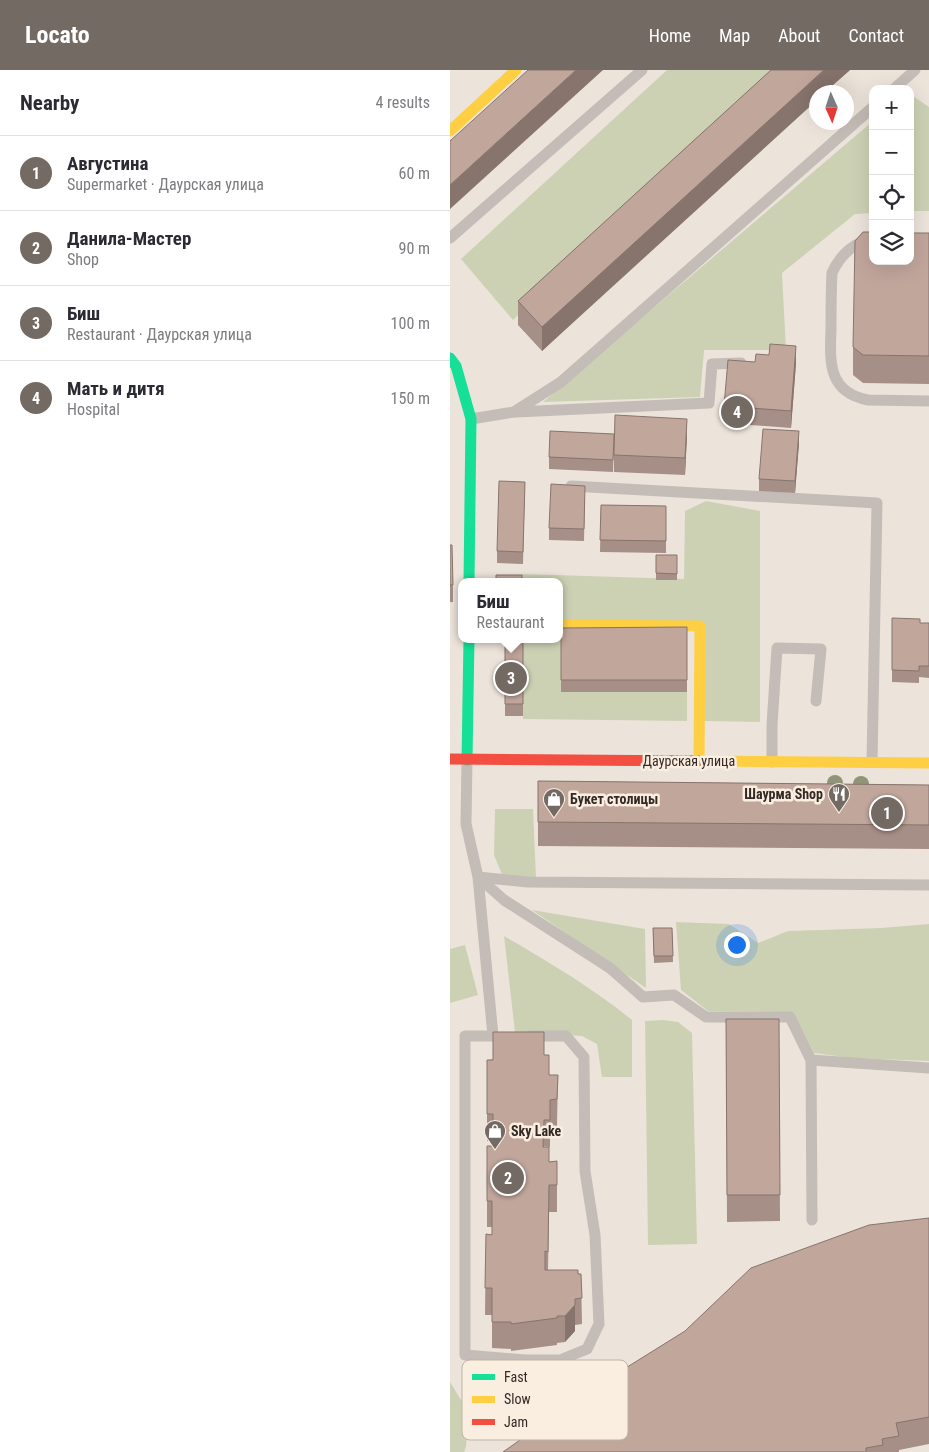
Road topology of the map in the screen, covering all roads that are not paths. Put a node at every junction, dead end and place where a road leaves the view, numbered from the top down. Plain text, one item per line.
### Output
1 (495, 70) edge
2 (516, 70) edge
3 (642, 70) edge
4 (915, 70) edge
5 (898, 85) edge
6 (497, 88) junction
7 (869, 111) edge
8 (450, 131) edge
9 (450, 238) edge
10 (869, 239) edge
11 (450, 358) edge
12 (749, 363) edge
13 (929, 401) edge
14 (514, 412) junction
15 (472, 419) junction
16 (567, 486) edge
17 (470, 578) edge
18 (563, 625) edge
19 (469, 643) edge
20 (816, 701) dead end
21 (450, 759) edge
22 (467, 760) junction
23 (698, 761) junction
24 (772, 762) junction
25 (872, 762) junction
26 (929, 762) edge
27 (478, 877) junction
28 (929, 885) edge
29 (520, 1036) edge
30 (811, 1060) junction
31 (929, 1068) edge
32 (812, 1220) dead end

1 - 6 lane
2 - 6 street
3 - 9 lane
4 - 5 lane
6 - 8 street
7 - 14 lane
10 - 13 lane
11 - 15 street
12 - 14 lane
14 - 15 lane
15 - 17 street
16 - 25 lane
18 - 23 street
19 - 22 street
20 - 24 lane
21 - 22 street, Даурская улица
22 - 23 street, Даурская улица
22 - 27 lane
23 - 24 street, Даурская улица
24 - 25 street, Даурская улица
25 - 26 street, Даурская улица
27 - 28 lane
27 - 29 lane
27 - 30 lane
30 - 31 lane
30 - 32 lane

